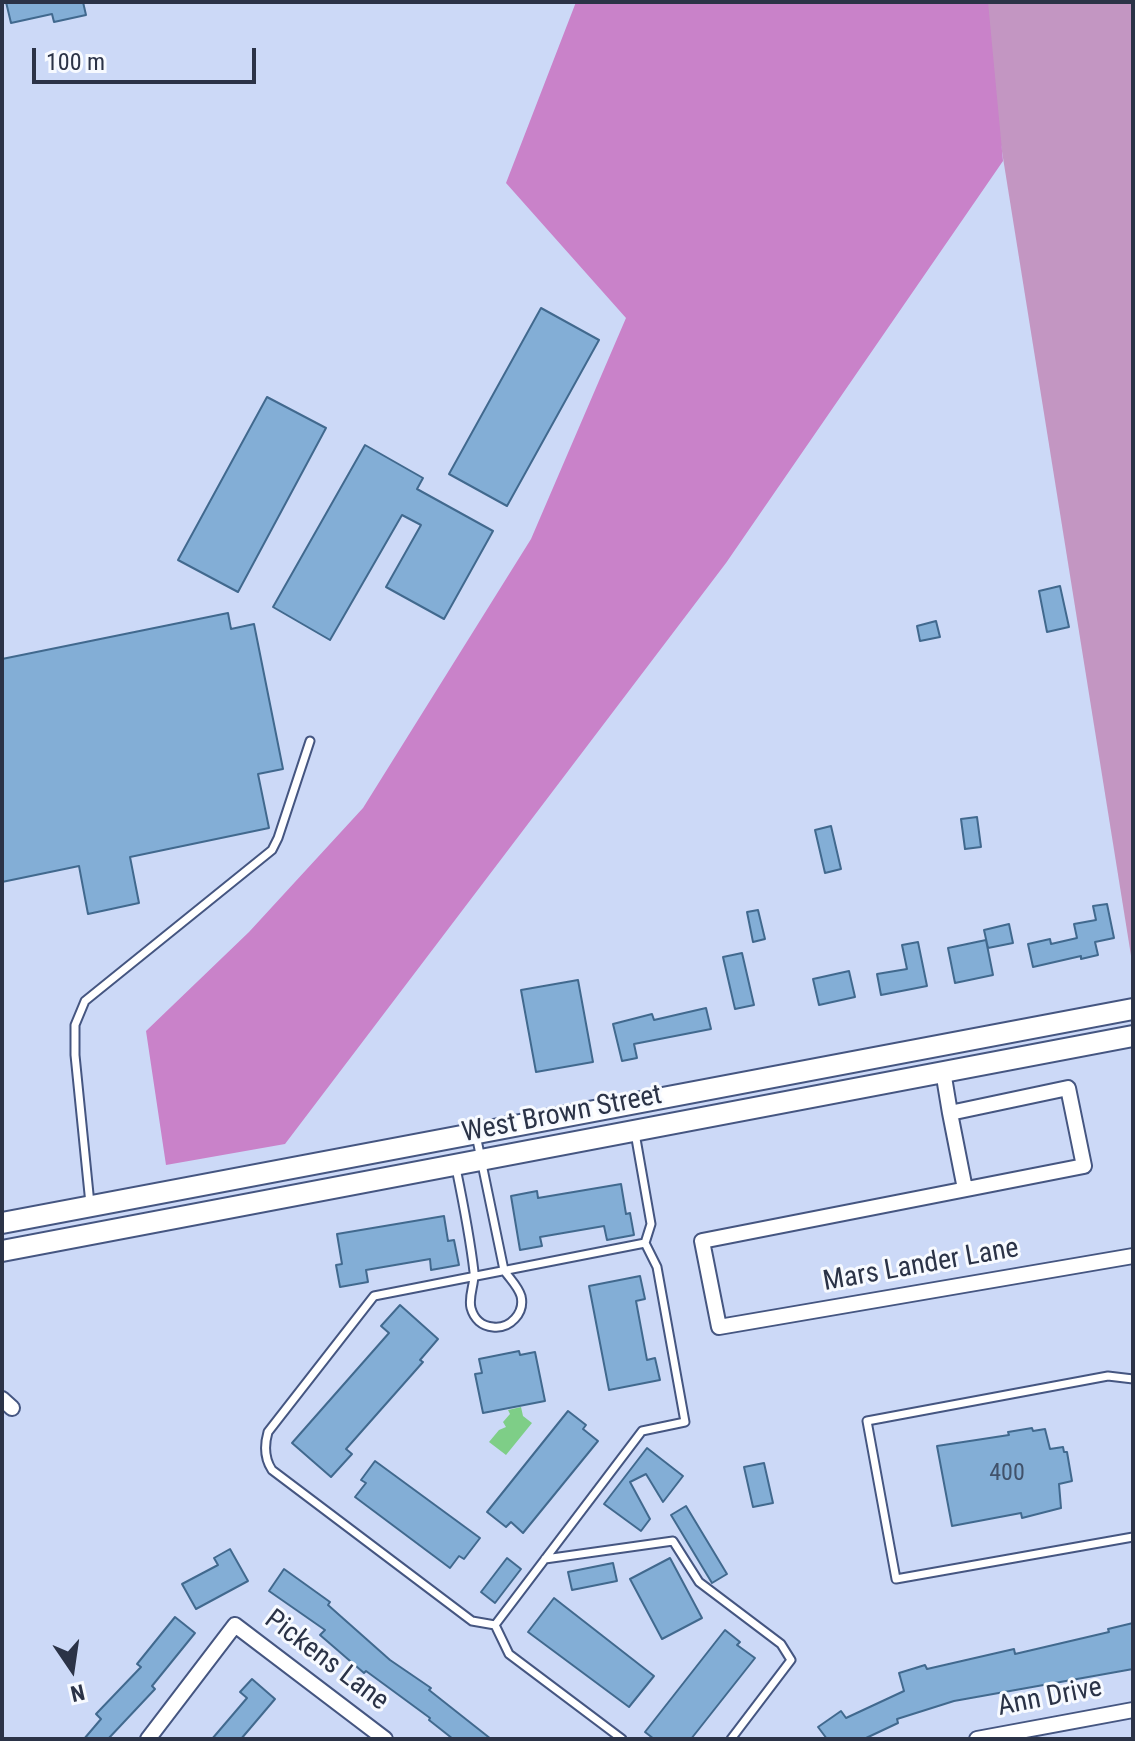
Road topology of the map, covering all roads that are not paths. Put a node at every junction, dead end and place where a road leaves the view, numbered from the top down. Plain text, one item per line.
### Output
1 (310, 741) dead end
2 (1133, 1009) edge
3 (1133, 1036) edge
4 (938, 1045) junction
5 (943, 1071) junction
6 (730, 1085) junction
7 (734, 1111) junction
8 (950, 1113) junction
9 (635, 1130) junction
10 (478, 1145) junction
11 (454, 1161) junction
12 (965, 1189) junction
13 (90, 1206) junction
14 (2, 1223) edge
15 (94, 1233) junction
16 (645, 1243) junction
17 (2, 1251) edge
18 (1133, 1256) edge
19 (504, 1270) junction
20 (475, 1276) junction
21 (1133, 1379) edge
22 (1133, 1537) edge
23 (545, 1559) junction
24 (495, 1625) junction
25 (1133, 1710) edge
26 (148, 1739) edge
27 (385, 1739) edge
28 (622, 1739) edge
29 (731, 1739) edge
30 (977, 1739) edge

1 - 13 lane
2 - 4 main road, West Brown Street
3 - 5 main road, West Brown Street
4 - 5 lane
4 - 6 main road, West Brown Street
5 - 7 main road, West Brown Street
5 - 8 street
6 - 7 main road
6 - 10 main road, West Brown Street
7 - 9 main road, West Brown Street
8 - 12 street
8 - 12 street
9 - 10 main road, West Brown Street
9 - 16 lane
10 - 11 main road
10 - 13 main road, West Brown Street
10 - 19 lane
11 - 15 main road, West Brown Street
11 - 20 lane
12 - 18 street, Mars Lander Lane
13 - 14 main road, West Brown Street
13 - 15 main road
15 - 17 main road, West Brown Street
16 - 19 lane
16 - 23 lane
19 - 20 lane
19 - 20 lane
20 - 24 lane
21 - 22 lane
23 - 24 lane
23 - 29 lane
24 - 28 lane
25 - 30 street, Ann Drive
26 - 27 street, Pickens Lane

